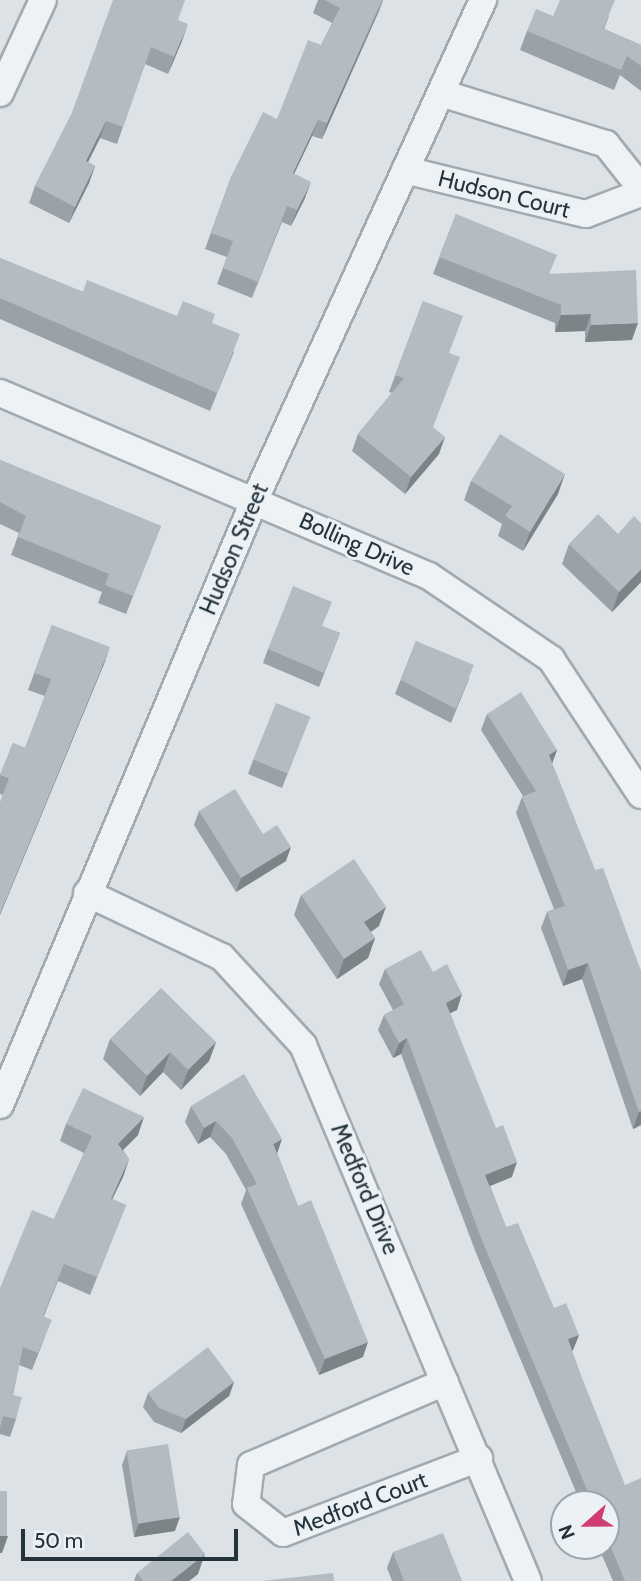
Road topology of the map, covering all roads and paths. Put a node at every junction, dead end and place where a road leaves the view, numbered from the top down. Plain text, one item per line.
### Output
1 (43, 0) edge
2 (484, 0) edge
3 (0, 93) edge
4 (441, 93) junction
5 (405, 170) junction
6 (641, 191) edge
7 (0, 393) edge
8 (255, 499) junction
9 (641, 794) edge
10 (87, 893) junction
11 (0, 1105) edge
12 (445, 1382) junction
13 (479, 1458) junction
14 (528, 1581) edge

1 - 3 street
2 - 4 street, Hudson Street
4 - 5 street, Hudson Street
4 - 6 street, Hudson Court
5 - 6 street, Hudson Court
5 - 8 street, Hudson Street
7 - 8 street, Bolling Drive
8 - 9 street, Bolling Drive
8 - 10 street, Hudson Street
10 - 11 street, Hudson Street
10 - 12 street, Medford Drive
12 - 13 street, Medford Drive
12 - 13 street, Medford Court
13 - 14 street, Medford Drive

